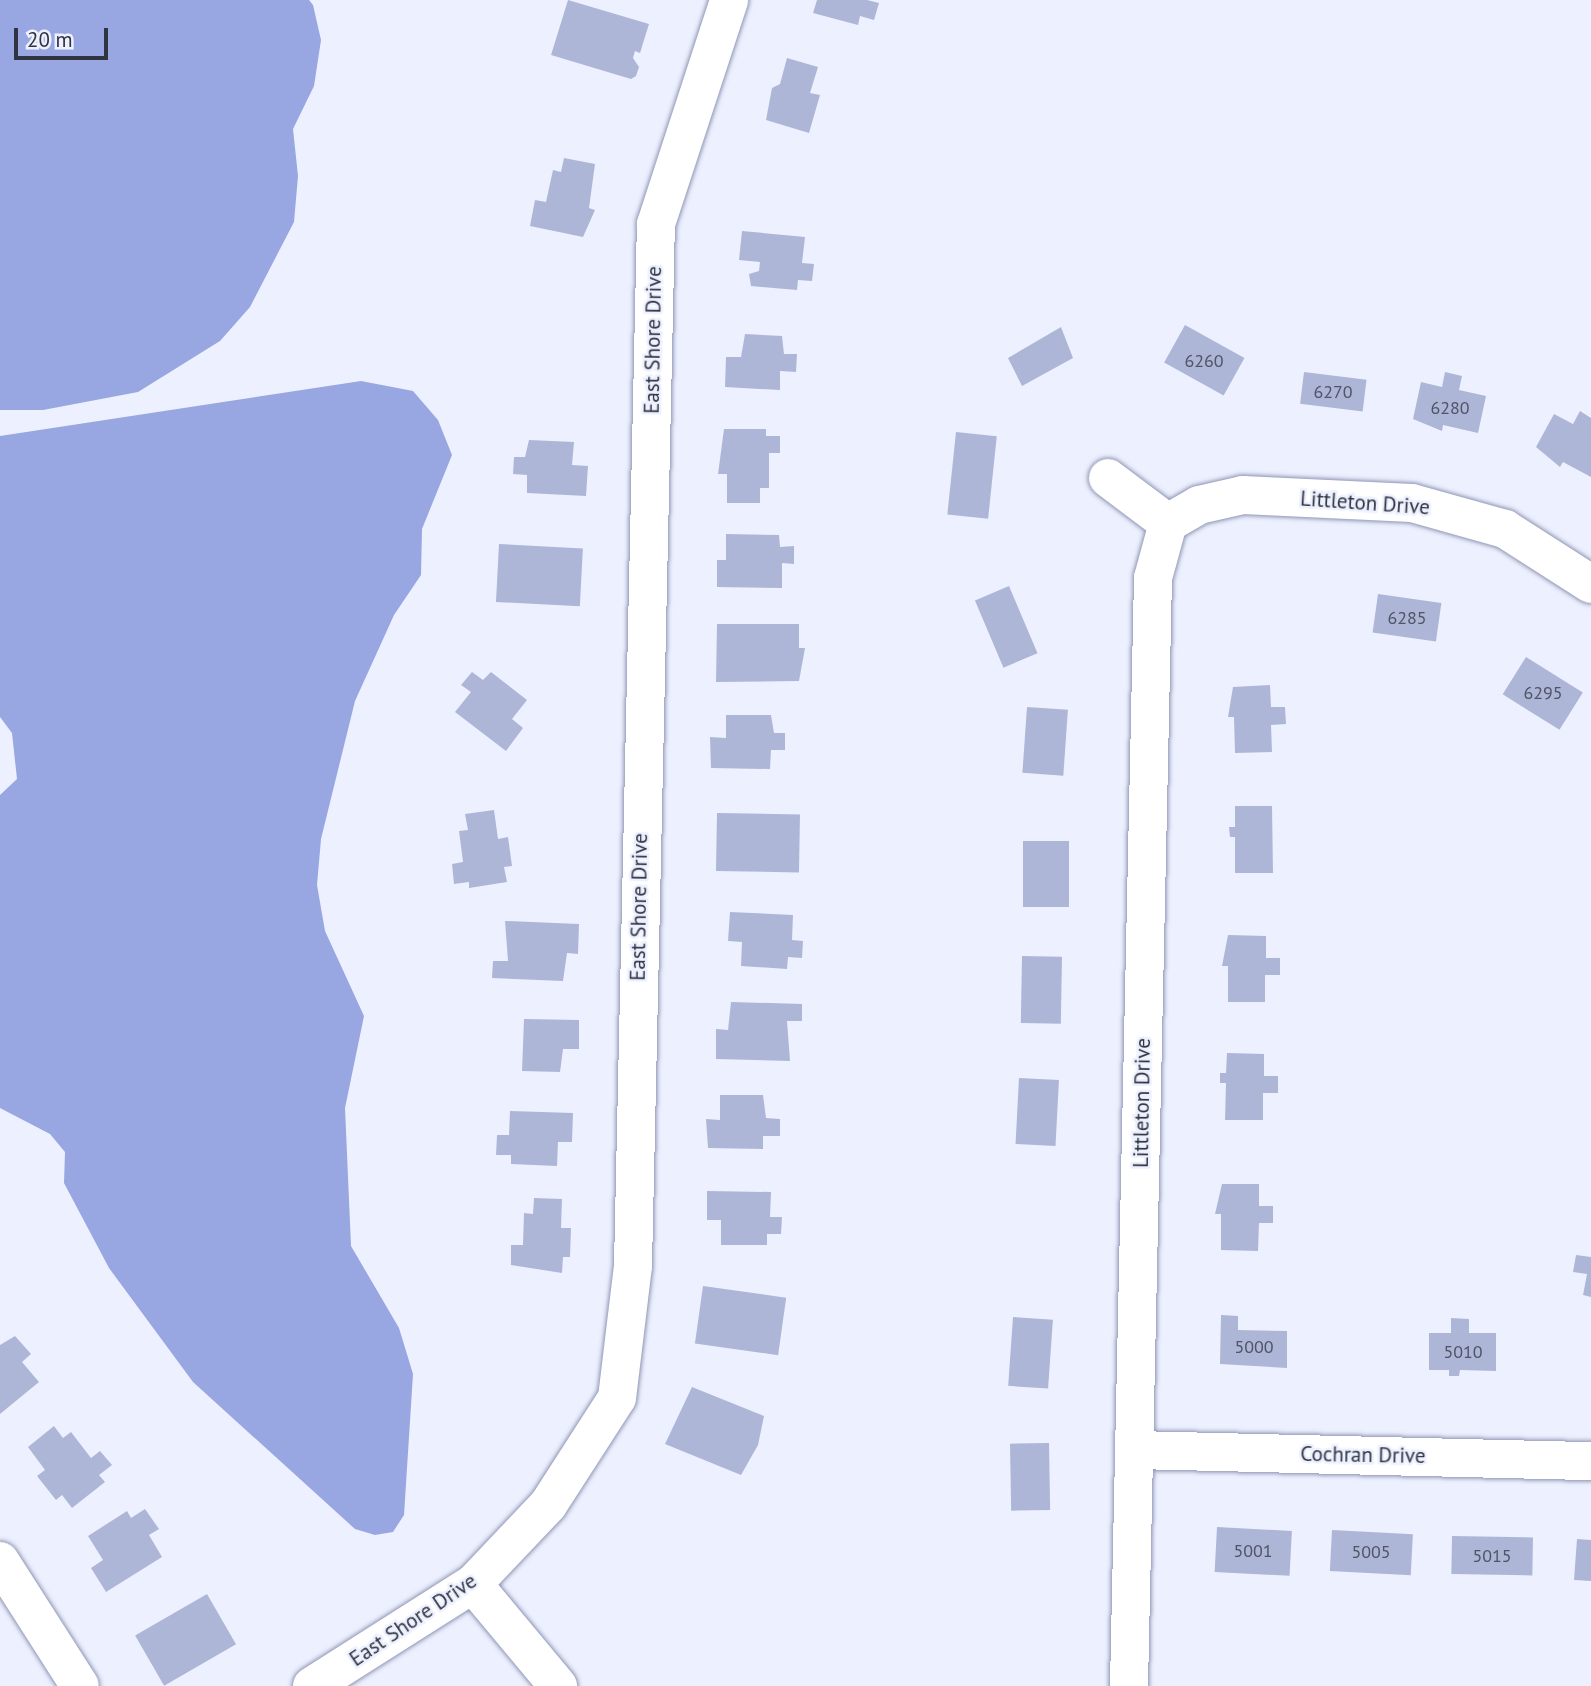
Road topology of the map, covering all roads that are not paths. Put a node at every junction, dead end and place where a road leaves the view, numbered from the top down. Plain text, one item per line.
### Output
1 (729, 0) edge
2 (1108, 478) dead end
3 (1168, 523) junction
4 (1591, 584) edge
5 (1135, 1450) junction
6 (1591, 1461) edge
7 (0, 1561) edge
8 (473, 1584) junction
9 (80, 1686) edge
10 (312, 1686) edge
11 (558, 1686) edge
12 (1129, 1686) edge

1 - 8 street, East Shore Drive
2 - 3 street
3 - 4 street, Littleton Drive
3 - 5 street, Littleton Drive
5 - 6 street, Cochran Drive
5 - 12 street, Littleton Drive
7 - 9 street
8 - 10 street, East Shore Drive
8 - 11 street

